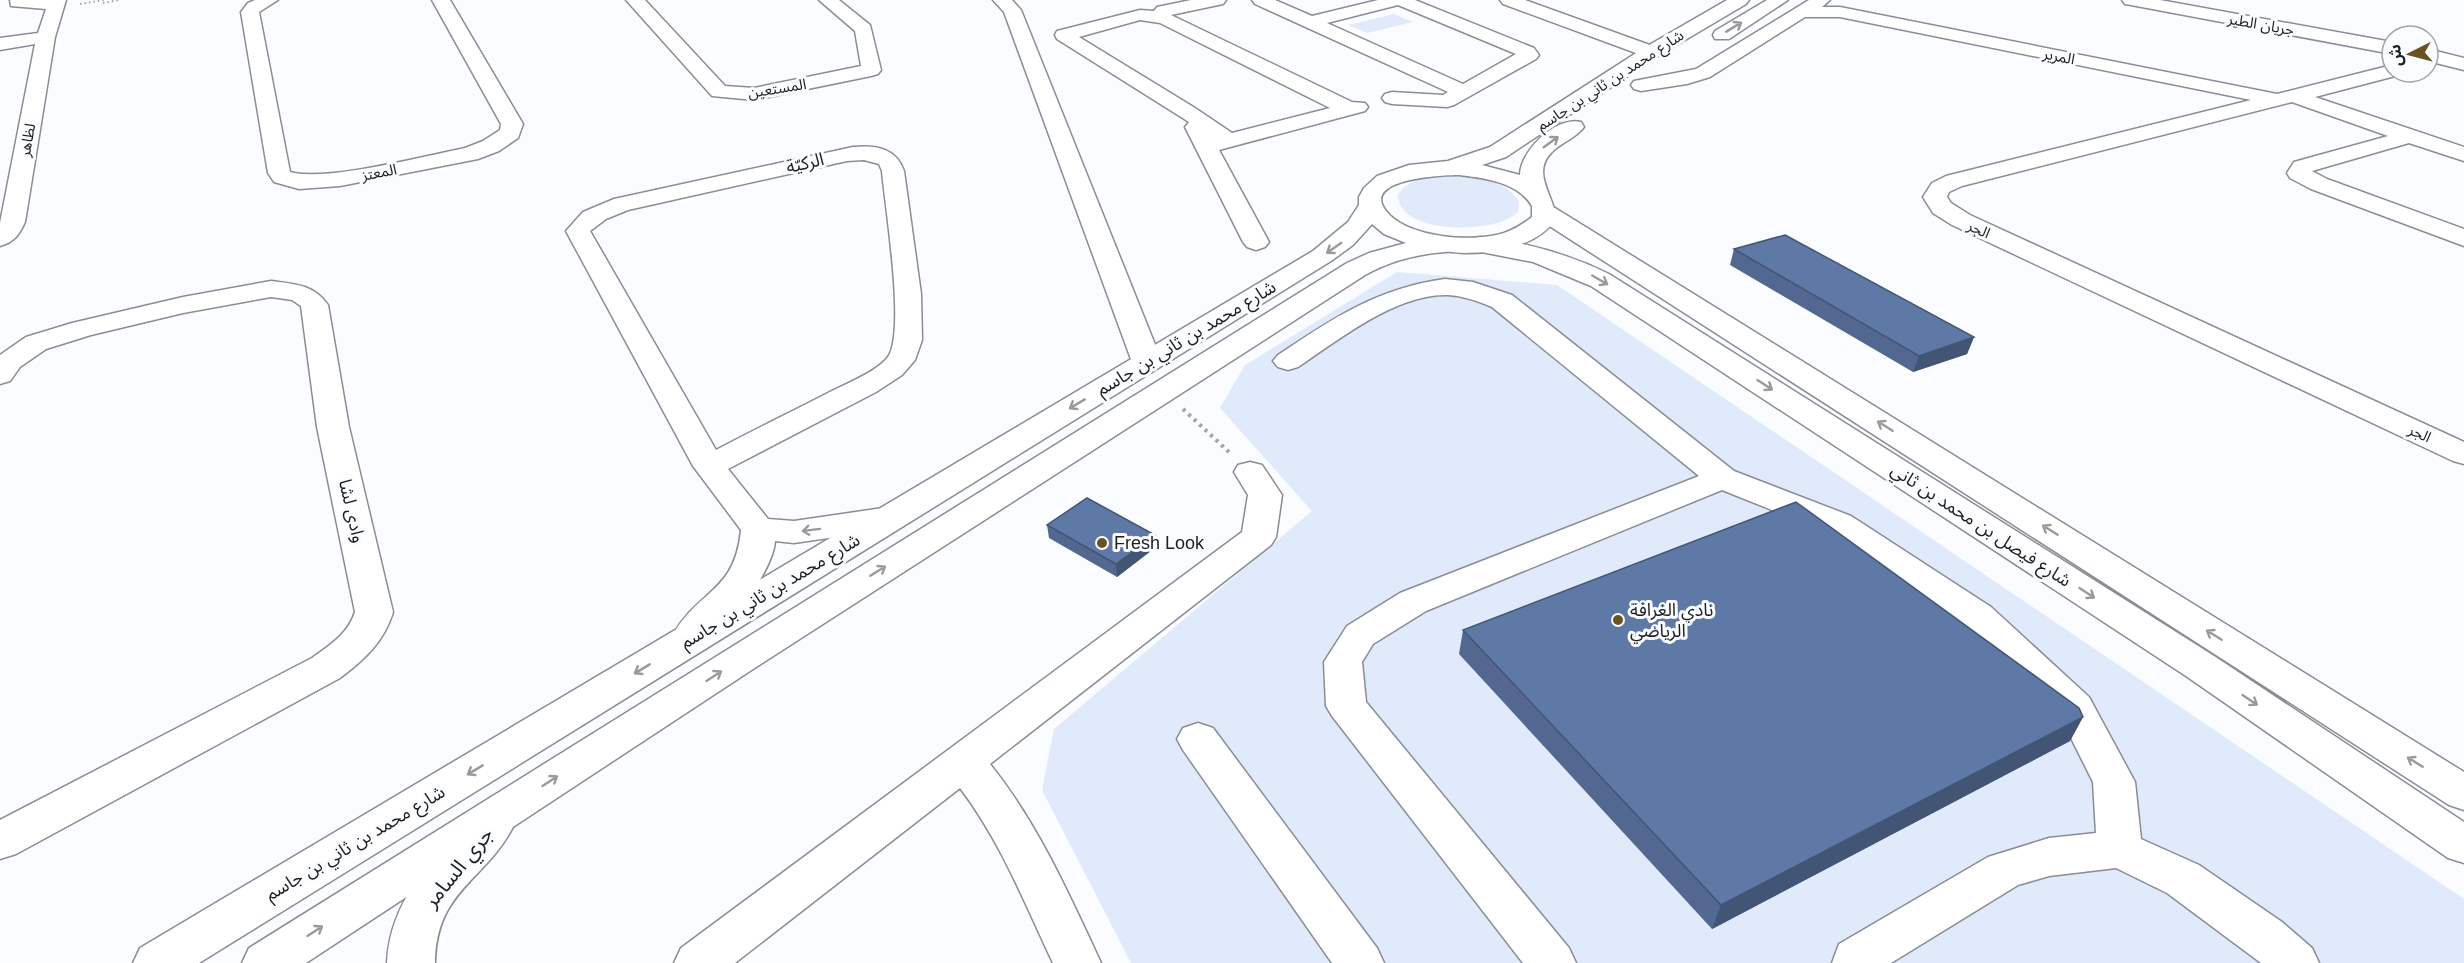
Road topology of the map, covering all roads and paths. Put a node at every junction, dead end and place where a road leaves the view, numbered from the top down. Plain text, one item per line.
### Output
1 (104, 0) edge
2 (119, 0) edge
3 (269, 0) edge
4 (441, 0) edge
5 (635, 0) edge
6 (828, 0) edge
7 (1002, 0) edge
8 (1217, 0) edge
9 (1261, 0) edge
10 (1400, 0) edge
11 (1509, 0) edge
12 (1740, 0) edge
13 (1779, 0) edge
14 (1820, 0) edge
15 (2131, 0) edge
16 (14, 2) edge
17 (61, 3) edge
18 (1572, 4) dead end
19 (78, 6) dead end
20 (1163, 11) dead end
21 (1802, 12) junction
22 (1840, 12) junction
23 (1551, 15) junction
24 (1310, 22) junction
25 (1045, 31) junction
26 (46, 37) junction
27 (0, 44) edge
28 (1706, 44) dead end
29 (2380, 46) edge
30 (1651, 52) junction
31 (1688, 56) dead end
32 (2440, 60) edge
33 (2464, 64) edge
34 (2380, 74) edge
35 (1456, 87) junction
36 (2285, 98) junction
37 (1349, 109) junction
38 (1592, 116) dead end
39 (2410, 136) junction
40 (1218, 143) junction
41 (2464, 154) edge
42 (1445, 168) junction
43 (1541, 203) junction
44 (1371, 205) junction
45 (0, 238) edge
46 (2464, 238) edge
47 (1256, 242) dead end
48 (1463, 244) junction
49 (1288, 361) dead end
50 (0, 375) edge
51 (1154, 376) junction
52 (2464, 454) edge
53 (709, 466) junction
54 (1250, 472) joint
55 (1722, 478) junction
56 (890, 518) junction
57 (758, 529) junction
58 (679, 646) junction
59 (1198, 740) dead end
60 (963, 761) junction
61 (2464, 793) edge
62 (506, 809) junction
63 (0, 841) edge
64 (2464, 845) edge
65 (2120, 849) junction
66 (157, 963) edge
67 (266, 963) edge
68 (411, 963) edge
69 (698, 963) edge
70 (1077, 963) edge
71 (1360, 963) edge
72 (1552, 963) edge
73 (1856, 963) edge
74 (2295, 963) edge

1 - 17 path
2 - 19 path
3 - 4 street, المعتز
5 - 6 street, المستعين
7 - 25 street
8 - 20 street
9 - 24 street
10 - 24 street
10 - 35 street
11 - 23 street
12 - 30 street, شارع محمد بن ثاني بن جاسم
28 -> 13 street, شارع محمد بن ثاني بن جاسم
14 - 21 street, شارع محمد بن ثاني بن جاسم
14 - 22 street, المرير
15 - 29 street, جريان الطير
16 - 17 street
17 - 26 street, لظاهر
18 - 23 street
21 - 22 street, المرير
21 - 31 street, شارع محمد بن ثاني بن جاسم
22 - 36 street, المرير
23 - 30 street
24 - 35 street
25 - 37 street
25 - 40 street
25 - 51 street
26 - 27 street
26 - 45 street, لظاهر
30 - 42 street, شارع محمد بن ثاني بن جاسم
32 - 33 street
34 - 36 street, الجر
35 - 37 street
36 - 39 street, المرير
36 - 52 street, الجر
37 - 40 street
43 -> 38 street, شارع محمد بن ثاني بن جاسم
39 - 41 street, المرير
39 - 46 street
40 - 47 street
42 - 43 street, شارع فيصل بن محمد بن ثاني
42 - 44 street, شارع محمد بن ثاني بن جاسم
43 - 48 street
61 -> 43 street, شارع فيصل بن محمد بن ثاني
44 - 48 street
44 -> 51 street, شارع محمد بن ثاني بن جاسم
48 - 51 street, شارع محمد بن ثاني بن جاسم
48 -> 64 street, شارع فيصل بن محمد بن ثاني
49 - 55 street
50 - 63 street, وادى لشا
51 - 54 path
51 -> 56 street, شارع محمد بن ثاني بن جاسم
62 -> 51 street, شارع محمد بن ثاني بن جاسم
53 - 53 street, الركيّة
53 - 57 street, الركيّة
54 - 60 street
55 - 65 street
55 - 72 street
56 -> 57 street
56 - 58 street, شارع محمد بن ثاني بن جاسم
57 - 58 street
58 -> 66 street, شارع محمد بن ثاني بن جاسم
59 - 71 street
60 - 69 street
60 - 70 street
67 -> 62 street, شارع محمد بن ثاني بن جاسم
62 - 68 street, جري السامر
65 - 73 street
65 - 74 street

